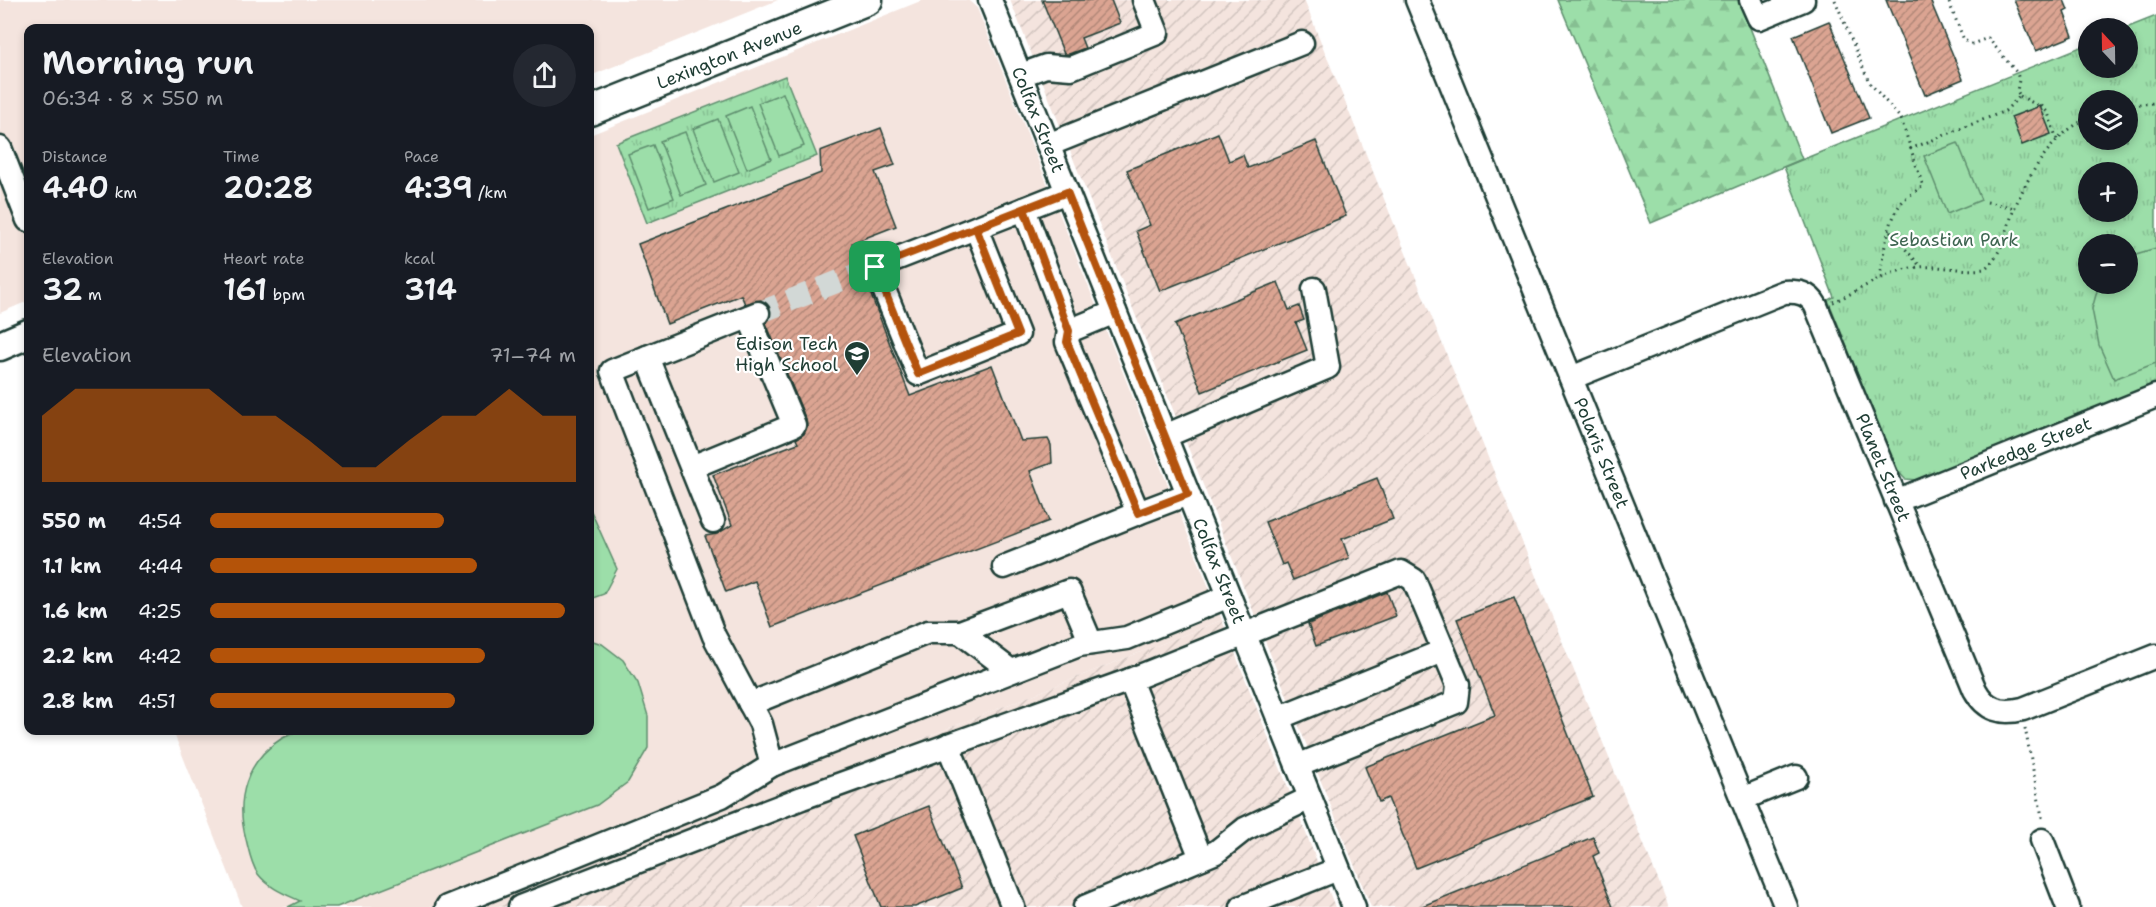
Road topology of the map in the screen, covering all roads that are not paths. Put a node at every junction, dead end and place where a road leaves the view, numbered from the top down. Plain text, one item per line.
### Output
1 (868, 0) edge
2 (990, 0) edge
3 (1144, 0) edge
4 (1417, 0) edge
5 (1751, 0) edge
6 (1803, 0) edge
7 (1302, 43) dead end
8 (1020, 75) junction
9 (594, 109) edge
10 (1048, 145) junction
11 (0, 148) edge
12 (1067, 192) junction
13 (1024, 209) junction
14 (24, 210) edge
15 (976, 228) junction
16 (1314, 289) dead end
17 (1115, 312) junction
18 (1069, 331) junction
19 (24, 336) edge
20 (0, 346) edge
21 (647, 357) junction
22 (1571, 378) junction
23 (2156, 396) edge
24 (1165, 436) junction
25 (692, 467) junction
26 (1188, 494) junction
27 (1896, 501) junction
28 (1138, 513) junction
29 (714, 521) dead end
30 (1004, 567) dead end
31 (1229, 596) junction
32 (960, 633) junction
33 (1244, 634) junction
34 (1091, 643) junction
35 (1443, 651) junction
36 (2156, 656) edge
37 (1011, 671) junction
38 (1130, 680) junction
39 (750, 704) junction
40 (1278, 718) junction
41 (948, 745) junction
42 (772, 765) junction
43 (1297, 766) junction
44 (1796, 777) dead end
45 (1310, 798) junction
46 (1742, 799) junction
47 (2043, 840) road end
48 (1201, 858) junction
49 (1338, 869) junction
50 (1256, 904) edge
51 (447, 907) edge
52 (520, 907) edge
53 (1012, 907) edge
54 (1084, 907) edge
55 (1354, 907) edge
56 (1786, 907) edge
57 (2068, 907) edge

1 - 9 main road, Lexington Avenue
2 - 8 street, Colfax Street
3 - 8 street
4 - 22 street, Polaris Street
5 - 6 street
7 - 10 street
8 - 10 street, Colfax Street
10 - 12 street, Colfax Street
11 - 14 street
12 - 13 street
12 - 17 street, Colfax Street
13 - 15 street
13 - 18 street
15 - 15 street
16 - 24 street
17 - 18 street
17 - 24 street, Colfax Street
18 - 28 street
19 - 20 main road
21 - 25 street
21 - 25 street
21 - 39 street
22 - 27 street, Planet Street
22 - 46 street, Polaris Street
23 - 27 street, Parkedge Street
24 - 26 street, Colfax Street
25 - 29 street
26 - 28 street
26 - 31 street, Colfax Street
27 - 36 street, Planet Street
28 - 30 street
31 - 33 street, Colfax Street
31 - 34 street
32 - 34 street
32 - 37 street
32 - 39 street
33 - 35 street
33 - 38 street
33 - 40 street, Colfax Street
34 - 37 street
35 - 40 street
35 - 43 street
37 - 42 street
38 - 41 street
38 - 48 street
39 - 42 street
40 - 43 street, Colfax Street
41 - 52 street
41 - 53 street
42 - 51 street
43 - 45 street, Colfax Street
44 - 46 street
45 - 48 street
45 - 49 street, Colfax Street
46 - 56 street, Polaris Street
47 - 57 street
48 - 54 street
49 - 50 street
49 - 55 street, Colfax Street

